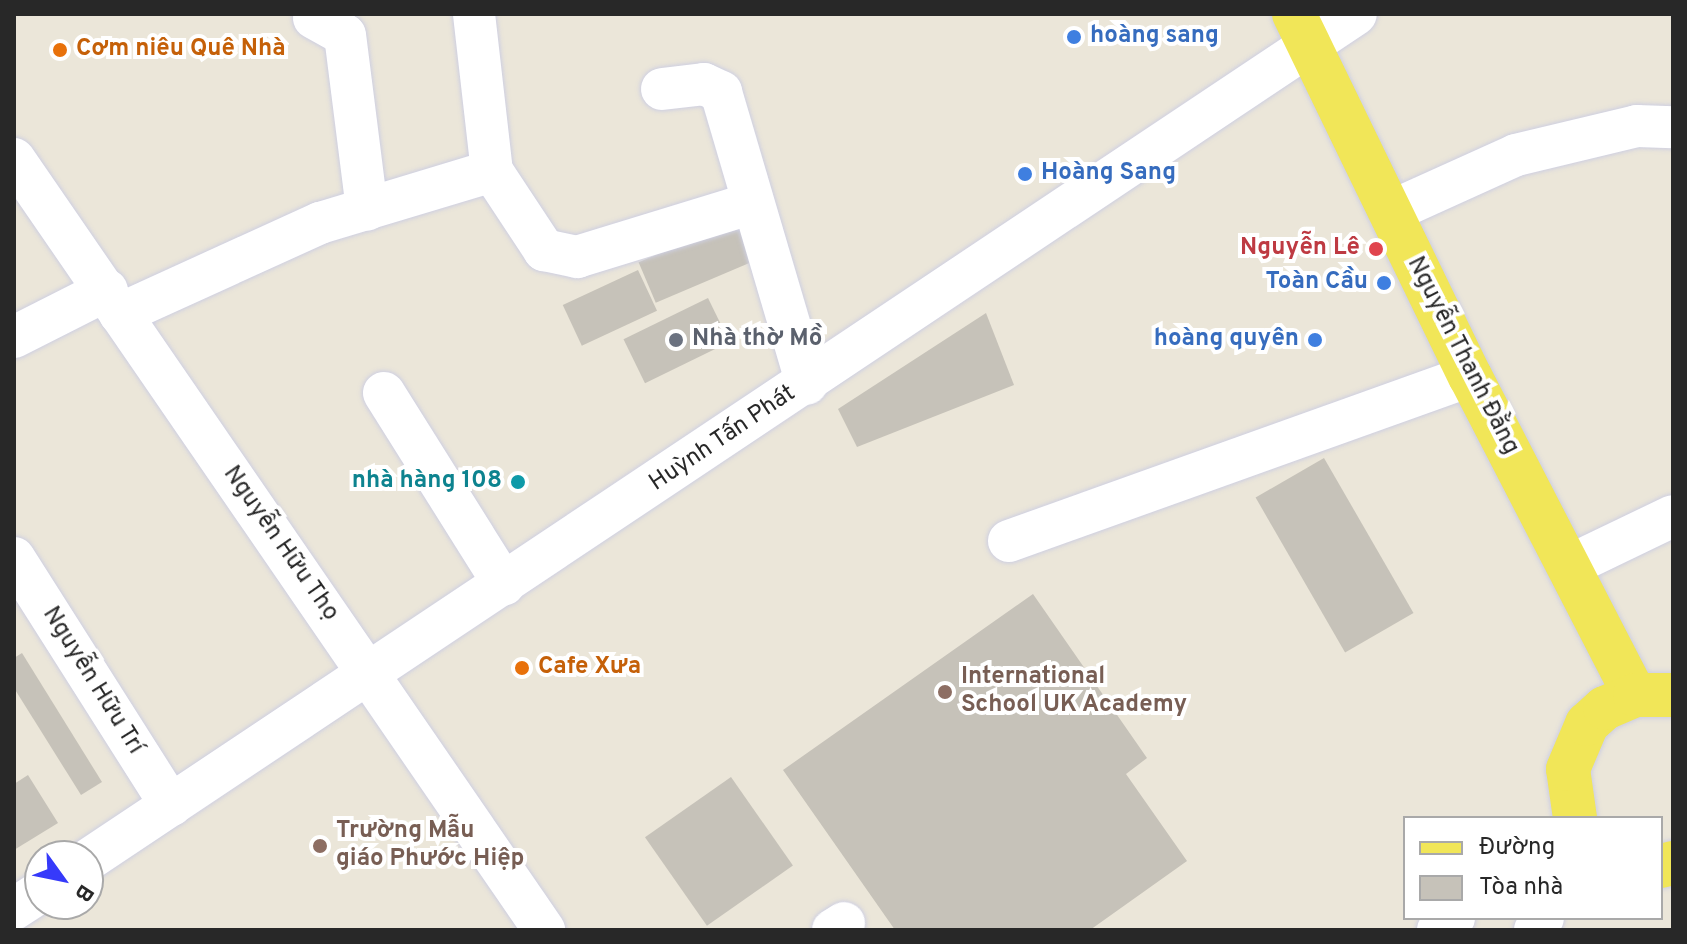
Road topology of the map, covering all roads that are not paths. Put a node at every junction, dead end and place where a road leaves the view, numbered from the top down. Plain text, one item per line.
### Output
1 (474, 14) edge
2 (1356, 14) edge
3 (314, 18) dead end
4 (1301, 30) edge
5 (662, 89) dead end
6 (1673, 127) edge
7 (14, 159) edge
8 (492, 171) junction
9 (753, 203) junction
10 (367, 210) junction
11 (1390, 212) junction
12 (114, 302) junction
13 (14, 337) edge
14 (1470, 376) junction
15 (807, 384) junction
16 (384, 393) dead end
17 (1673, 516) edge
18 (1009, 541) dead end
19 (14, 558) edge
20 (1569, 566) junction
21 (504, 584) junction
22 (369, 673) junction
23 (1654, 695) edge
24 (171, 805) junction
25 (1574, 816) edge
26 (104, 849) edge
27 (544, 930) edge

1 - 8 street
2 - 4 street, Huỳnh Tấn Phát
3 - 10 street
4 - 11 main road, Nguyễn Thanh Đằng
4 - 15 street, Huỳnh Tấn Phát
5 - 9 street
6 - 11 street
7 - 12 street, Nguyễn Hữu Thọ
8 - 9 street
8 - 10 street
9 - 15 street
10 - 12 street
11 - 14 main road, Nguyễn Thanh Đằng
12 - 13 street
12 - 22 street, Nguyễn Hữu Thọ
14 - 18 street
14 - 20 main road, Nguyễn Thanh Đằng
15 - 21 street, Huỳnh Tấn Phát
16 - 21 street
17 - 20 street
19 - 24 street, Nguyễn Hữu Trí
20 - 23 main road, Nguyễn Thanh Đằng
21 - 22 street, Huỳnh Tấn Phát
22 - 24 street, Huỳnh Tấn Phát
22 - 27 street, Nguyễn Hữu Thọ
23 - 25 main road
24 - 26 street, Huỳnh Tấn Phát

